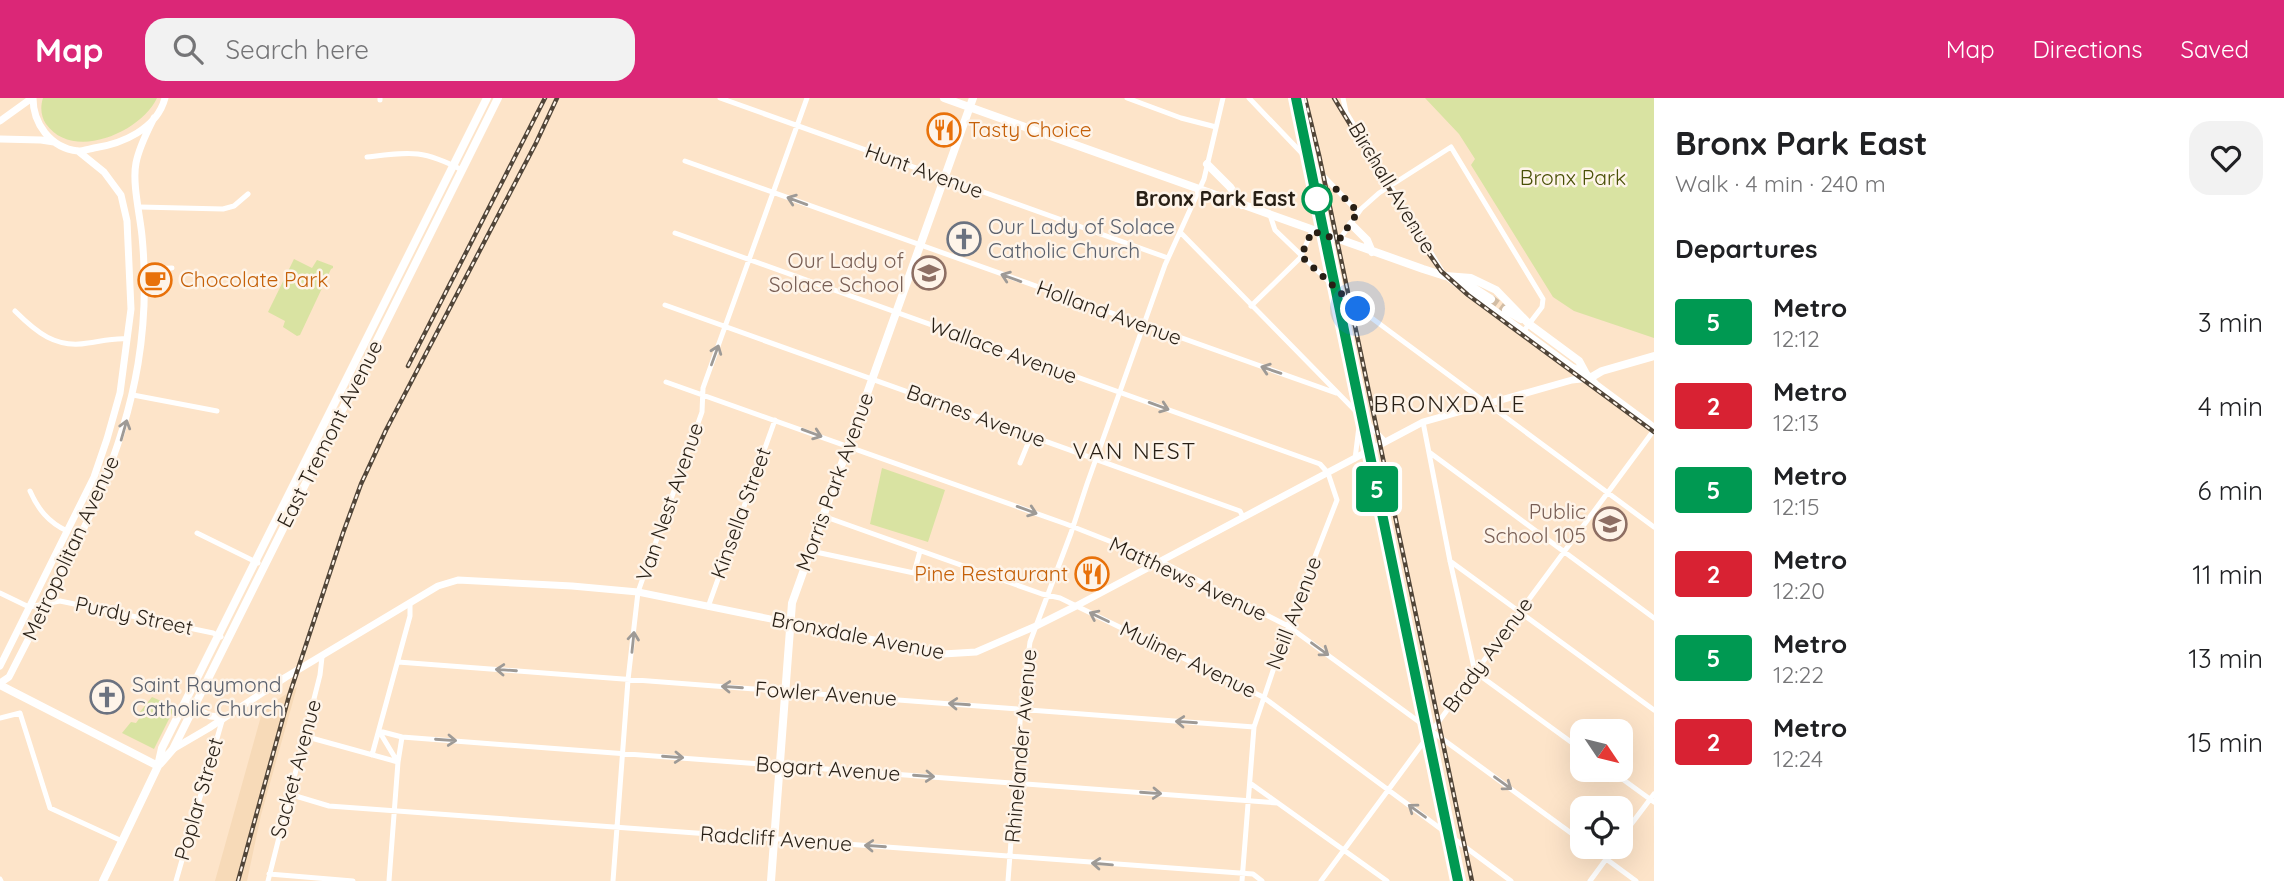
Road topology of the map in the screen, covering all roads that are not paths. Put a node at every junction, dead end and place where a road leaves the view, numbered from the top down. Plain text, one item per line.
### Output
1 (32, 98) edge
2 (173, 98) edge
3 (487, 98) edge
4 (498, 98) edge
5 (720, 98) edge
6 (807, 98) edge
7 (944, 98) edge
8 (973, 98) edge
9 (1127, 98) edge
10 (1223, 98) edge
11 (1249, 98) edge
12 (1343, 98) edge
13 (164, 102) edge
14 (970, 107) junction
15 (154, 118) junction
16 (0, 121) edge
17 (797, 125) junction
18 (1216, 127) junction
19 (0, 139) edge
20 (58, 143) junction
21 (78, 150) junction
22 (367, 157) dead end
23 (685, 161) dead end
24 (1207, 164) junction
25 (458, 168) junction
26 (944, 178) junction
27 (1390, 185) junction
28 (1199, 190) junction
29 (773, 192) junction
30 (248, 194) dead end
31 (1242, 205) junction
32 (140, 206) junction
33 (1358, 212) junction
34 (1270, 215) junction
35 (1351, 224) junction
36 (1312, 231) junction
37 (1180, 232) junction
38 (675, 233) dead end
39 (1339, 240) junction
40 (920, 246) junction
41 (1372, 252) junction
42 (1301, 256) junction
43 (1168, 258) junction
44 (749, 260) junction
45 (172, 268) dead end
46 (145, 269) junction
47 (1449, 276) junction
48 (1490, 299) tunnel mouth
49 (665, 305) dead end
50 (1251, 306) junction
51 (131, 307) junction
52 (143, 307) junction
53 (1506, 310) tunnel mouth
54 (15, 311) dead end
55 (896, 312) junction
56 (1144, 325) junction
57 (725, 326) junction
58 (1526, 326) junction
59 (127, 339) junction
60 (1654, 356) edge
61 (1588, 376) junction
62 (872, 379) junction
63 (666, 382) dead end
64 (1119, 392) junction
65 (1336, 393) junction
66 (702, 394) junction
67 (133, 395) junction
68 (1487, 404) junction
69 (216, 411) dead end
70 (1360, 418) junction
71 (775, 420) junction
72 (1423, 422) junction
73 (1654, 429) edge
74 (1031, 436) junction
75 (1386, 442) junction
76 (848, 446) junction
77 (1429, 452) junction
78 (1096, 459) junction
79 (1355, 459) junction
80 (1020, 463) dead end
81 (1328, 473) junction
82 (95, 475) junction
83 (106, 480) junction
84 (30, 491) dead end
85 (1608, 492) junction
86 (823, 516) junction
87 (1243, 517) junction
88 (1073, 527) junction
89 (1654, 527) edge
90 (67, 531) junction
91 (197, 533) dead end
92 (811, 551) junction
93 (920, 551) junction
94 (1564, 552) junction
95 (1160, 561) junction
96 (1450, 561) junction
97 (260, 564) junction
98 (638, 592) junction
99 (0, 593) edge
100 (1048, 595) junction
101 (410, 603) junction
102 (46, 604) junction
103 (1076, 606) junction
104 (29, 607) junction
105 (708, 607) junction
106 (1520, 611) junction
107 (1654, 618) edge
108 (790, 624) junction
109 (1036, 626) junction
110 (1288, 626) junction
111 (223, 638) junction
112 (322, 657) junction
113 (398, 662) junction
114 (0, 666) edge
115 (1475, 672) junction
116 (628, 680) junction
117 (0, 684) edge
118 (786, 691) junction
119 (1263, 697) junction
120 (27, 699) junction
121 (185, 703) junction
122 (193, 708) junction
123 (1021, 709) junction
124 (1654, 710) edge
125 (20, 713) junction
126 (0, 718) edge
127 (223, 718) junction
128 (1254, 727) junction
129 (1432, 731) junction
130 (379, 732) junction
131 (304, 736) junction
132 (402, 737) junction
133 (1570, 741) edge
134 (173, 749) junction
135 (622, 753) junction
136 (372, 755) junction
137 (398, 762) junction
138 (780, 765) junction
139 (158, 766) junction
140 (1628, 782) edge
141 (1016, 783) junction
142 (1250, 783) junction
143 (1388, 790) junction
144 (289, 794) junction
145 (1653, 799) edge
146 (1249, 800) junction
147 (1279, 803) junction
148 (394, 810) junction
149 (1633, 823) edge
150 (617, 827) junction
151 (1570, 832) edge
152 (775, 839) junction
153 (122, 841) junction
154 (1344, 850) junction
155 (1010, 857) junction
156 (1606, 859) joint
157 (268, 878) edge
158 (1243, 878) edge
159 (106, 880) edge
160 (176, 881) edge
161 (353, 881) edge
162 (389, 881) edge
163 (613, 881) edge
164 (771, 881) edge
165 (1008, 881) edge
166 (1262, 881) edge
167 (1321, 881) edge
168 (1387, 881) edge
169 (1511, 881) edge
170 (1590, 881) edge
171 (1636, 881) edge

1 - 16 street
1 - 20 street
2 - 13 street
3 - 25 main road, East Tremont Avenue
4 - 25 main road, East Tremont Avenue
5 - 17 street, Hunt Avenue
6 - 17 street, Van Nest Avenue
7 - 14 main road
8 - 14 main road, Morris Park Avenue
9 - 18 street
10 - 18 street, Rhinelander Avenue
11 - 33 street
12 - 27 street, Birchall Avenue
13 - 15 street
14 - 26 main road, Morris Park Avenue
14 - 28 main road
15 - 21 street
15 - 32 street, Metropolitan Avenue
17 - 26 street, Hunt Avenue
17 - 29 street, Van Nest Avenue
18 - 24 street, Rhinelander Avenue
19 - 20 street
20 - 21 street
21 - 51 street, Metropolitan Avenue
22 - 25 street
23 - 29 street, Holland Avenue
24 - 28 street, Rhinelander Avenue
24 - 31 main road
25 - 97 main road, East Tremont Avenue
26 - 40 main road, Morris Park Avenue
26 - 43 street, Hunt Avenue
27 - 33 street
27 - 47 street, Birchall Avenue
27 - 58 street
28 - 31 main road
28 - 37 street, Rhinelander Avenue
40 -> 29 street, Holland Avenue
29 - 44 street, Van Nest Avenue
30 - 32 street
31 - 34 main road
32 - 46 street, Metropolitan Avenue
33 - 35 street
34 - 36 main road
34 - 42 street
35 - 39 street
35 - 41 main road
36 - 39 main road
36 - 42 street
37 - 43 street, Rhinelander Avenue
37 - 50 street
38 - 44 street, Wallace Avenue
39 - 41 main road
40 - 55 main road, Morris Park Avenue
56 -> 40 street, Holland Avenue
41 - 47 main road
42 - 50 street
42 - 68 street
43 - 56 street, Rhinelander Avenue
44 - 55 street, Wallace Avenue
44 - 57 street, Van Nest Avenue
45 - 46 street
46 - 52 street, Metropolitan Avenue
47 - 48 main road
47 - 58 main road
47 - 58 main road
49 - 57 street, Barnes Avenue
50 - 65 street
51 - 52 street
51 - 59 street, Metropolitan Avenue
52 - 67 street, Metropolitan Avenue
53 - 58 main road
54 - 59 street
55 - 62 main road, Morris Park Avenue
55 - 64 street, Wallace Avenue
56 - 64 street, Rhinelander Avenue
65 -> 56 street, Holland Avenue
57 - 62 street, Barnes Avenue
66 -> 57 street, Van Nest Avenue
58 - 61 main road
59 - 82 street, Metropolitan Avenue
60 - 61 main road, Bronxdale Avenue
61 - 68 street, Bronxdale Avenue
61 - 73 main road
62 - 74 street, Barnes Avenue
62 - 76 main road, Morris Park Avenue
63 - 66 street, Matthews Avenue
64 - 78 street, Rhinelander Avenue
64 -> 81 street, Wallace Avenue
65 - 70 street
66 - 71 street, Matthews Avenue
66 - 98 street, Van Nest Avenue
67 - 69 street
83 -> 67 street, Metropolitan Avenue
68 - 72 street, Bronxdale Avenue
68 - 85 street
70 - 75 street
70 - 79 street
71 -> 76 street, Matthews Avenue
71 - 105 street, Kinsella Street
72 - 75 street, Bronxdale Avenue
72 - 77 street
73 - 85 street, Brady Avenue
74 - 78 street, Barnes Avenue
74 - 80 street
75 - 79 street, Bronxdale Avenue
76 - 86 main road, Morris Park Avenue
76 -> 88 street, Matthews Avenue
77 - 94 street
77 - 96 street
78 - 87 street, Barnes Avenue
78 - 88 street, Rhinelander Avenue
79 - 81 street, Bronxdale Avenue
81 - 87 street, Bronxdale Avenue
81 - 110 street, Neill Avenue
82 - 83 street
82 - 90 street, Metropolitan Avenue
83 - 102 street, Metropolitan Avenue
84 - 90 street
85 - 89 street
85 - 94 street, Brady Avenue
86 - 92 main road, Morris Park Avenue
86 - 93 street, Muliner Avenue
87 - 95 street, Bronxdale Avenue
88 - 95 street, Matthews Avenue
88 - 100 street, Rhinelander Avenue
90 - 104 street, Metropolitan Avenue
91 - 97 street
92 - 93 street
92 - 108 main road, Morris Park Avenue
93 - 100 street, Muliner Avenue
94 - 106 street, Brady Avenue
94 - 107 street
95 - 103 street, Bronxdale Avenue
95 - 110 street, Matthews Avenue
96 - 106 street
96 - 115 street
97 - 111 main road, East Tremont Avenue
98 - 101 street, Bronxdale Avenue
98 - 105 street, Bronxdale Avenue
116 -> 98 street, Van Nest Avenue
99 - 104 street
100 - 103 street, Muliner Avenue
100 - 109 street, Rhinelander Avenue
101 - 112 street, Bronxdale Avenue
101 - 113 street
102 - 104 street, Purdy Street
102 - 111 street, Purdy Street
102 - 117 street, Metropolitan Avenue
103 - 109 street, Bronxdale Avenue
119 -> 103 street, Muliner Avenue
104 - 114 street, Metropolitan Avenue
105 - 108 street, Bronxdale Avenue
106 - 115 street, Brady Avenue
106 - 124 street
108 - 109 street, Bronxdale Avenue
108 - 118 main road, Morris Park Avenue
109 - 123 street, Rhinelander Avenue
110 - 119 street, Neill Avenue
110 -> 129 street, Matthews Avenue
111 - 121 main road, East Tremont Avenue
111 - 122 main road, East Tremont Avenue
112 - 127 street, Bronxdale Avenue
112 - 131 street, Sacket Avenue
116 -> 113 street, Fowler Avenue
113 - 130 street
115 - 129 street, Brady Avenue
115 - 133 street
118 -> 116 street, Fowler Avenue
116 - 135 street, Van Nest Avenue
117 - 120 main road
123 -> 118 street, Fowler Avenue
118 - 138 main road, Morris Park Avenue
119 - 128 street, Neill Avenue
119 - 143 street, Muliner Avenue
120 - 125 street
120 - 139 main road
121 - 122 street
121 - 139 main road, East Tremont Avenue
122 - 127 street
122 - 134 main road, East Tremont Avenue
128 -> 123 street, Fowler Avenue
123 - 141 street, Rhinelander Avenue
125 - 126 street
125 - 153 street
127 - 134 street, Bronxdale Avenue
127 - 160 street, Poplar Street
128 - 142 street, Neill Avenue
129 - 143 street, Brady Avenue
129 -> 151 street, Matthews Avenue
130 - 132 street, Bogart Avenue
130 - 136 street
130 - 137 street
131 - 136 street
131 - 144 street, Sacket Avenue
132 -> 135 street, Bogart Avenue
132 - 137 street
134 - 139 main road, East Tremont Avenue
135 -> 138 street, Bogart Avenue
135 - 150 street, Van Nest Avenue
136 - 137 street
137 - 148 street
138 -> 141 street, Bogart Avenue
138 - 152 main road, Morris Park Avenue
139 - 153 main road, East Tremont Avenue
140 - 145 street
141 -> 146 street, Bogart Avenue
141 - 155 street, Rhinelander Avenue
142 - 146 street, Neill Avenue
142 - 147 street
143 - 154 street, Brady Avenue
169 -> 143 street, Muliner Avenue
144 - 148 street, Radcliff Avenue
144 - 157 street, Sacket Avenue
145 - 149 street
146 - 147 street, Bogart Avenue
146 - 158 street, Neill Avenue
147 - 154 street
148 - 150 street, Radcliff Avenue
148 - 162 street
150 - 152 street, Radcliff Avenue
150 - 163 street, Van Nest Avenue
155 -> 152 street, Radcliff Avenue
152 - 164 main road, Morris Park Avenue
153 - 159 main road, East Tremont Avenue
154 - 167 street, Brady Avenue
154 - 168 street
158 -> 155 street, Radcliff Avenue
155 - 165 street, Rhinelander Avenue
156 - 170 street
156 - 171 street
157 - 161 street
158 - 166 street, Radcliff Avenue

